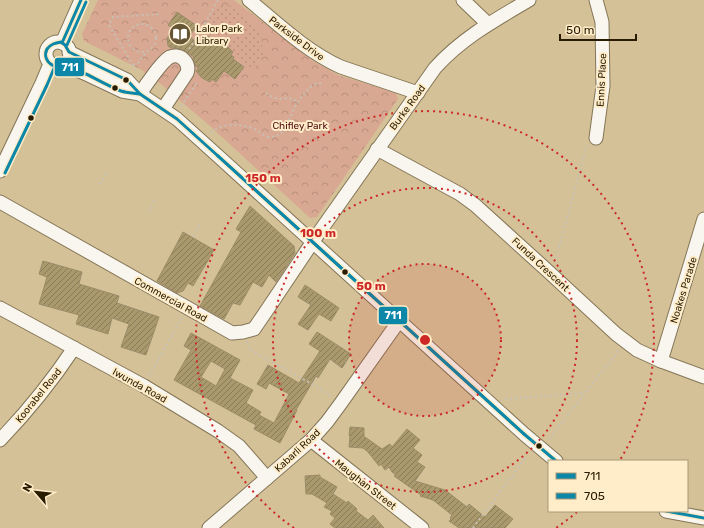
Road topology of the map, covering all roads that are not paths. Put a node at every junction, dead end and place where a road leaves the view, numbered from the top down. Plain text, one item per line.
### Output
1 (81, 0) edge
2 (249, 0) edge
3 (463, 0) edge
4 (529, 0) edge
5 (596, 0) edge
6 (488, 24) junction
7 (66, 48) junction
8 (56, 64) junction
9 (418, 93) junction
10 (140, 94) junction
11 (163, 109) junction
12 (596, 138) dead end
13 (377, 149) junction
14 (0, 171) edge
15 (0, 202) edge
16 (704, 219) edge
17 (312, 242) junction
18 (0, 308) edge
19 (399, 320) junction
20 (74, 348) junction
21 (661, 361) junction
22 (704, 377) edge
23 (0, 440) edge
24 (311, 440) junction
25 (555, 460) edge
26 (267, 478) junction
27 (671, 512) edge
28 (704, 518) edge
29 (209, 528) edge
30 (422, 528) edge

1 - 7 street
2 - 9 street, Parkside Drive
3 - 6 street
4 - 6 street, Burke Road
5 - 12 street, Ennis Place
6 - 9 street, Burke Road
7 - 8 street
7 - 8 street
7 - 10 street
8 - 10 street
8 - 14 street
9 - 13 street, Burke Road
10 - 11 street
10 - 11 street
11 - 17 street
13 - 17 street, Burke Road
13 - 21 street, Funda Crescent
15 - 17 street, Commercial Road
16 - 21 street, Noakes Parade
17 - 19 street
18 - 20 street, Iwunda Road
19 - 24 street, Kabarli Road
19 - 25 street
20 - 23 street, Koorabel Road
20 - 26 street, Iwunda Road
21 - 22 street, Funda Crescent
24 - 26 street, Kabarli Road
24 - 30 street, Maughan Street
26 - 29 street, Kabarli Road
27 - 28 street

